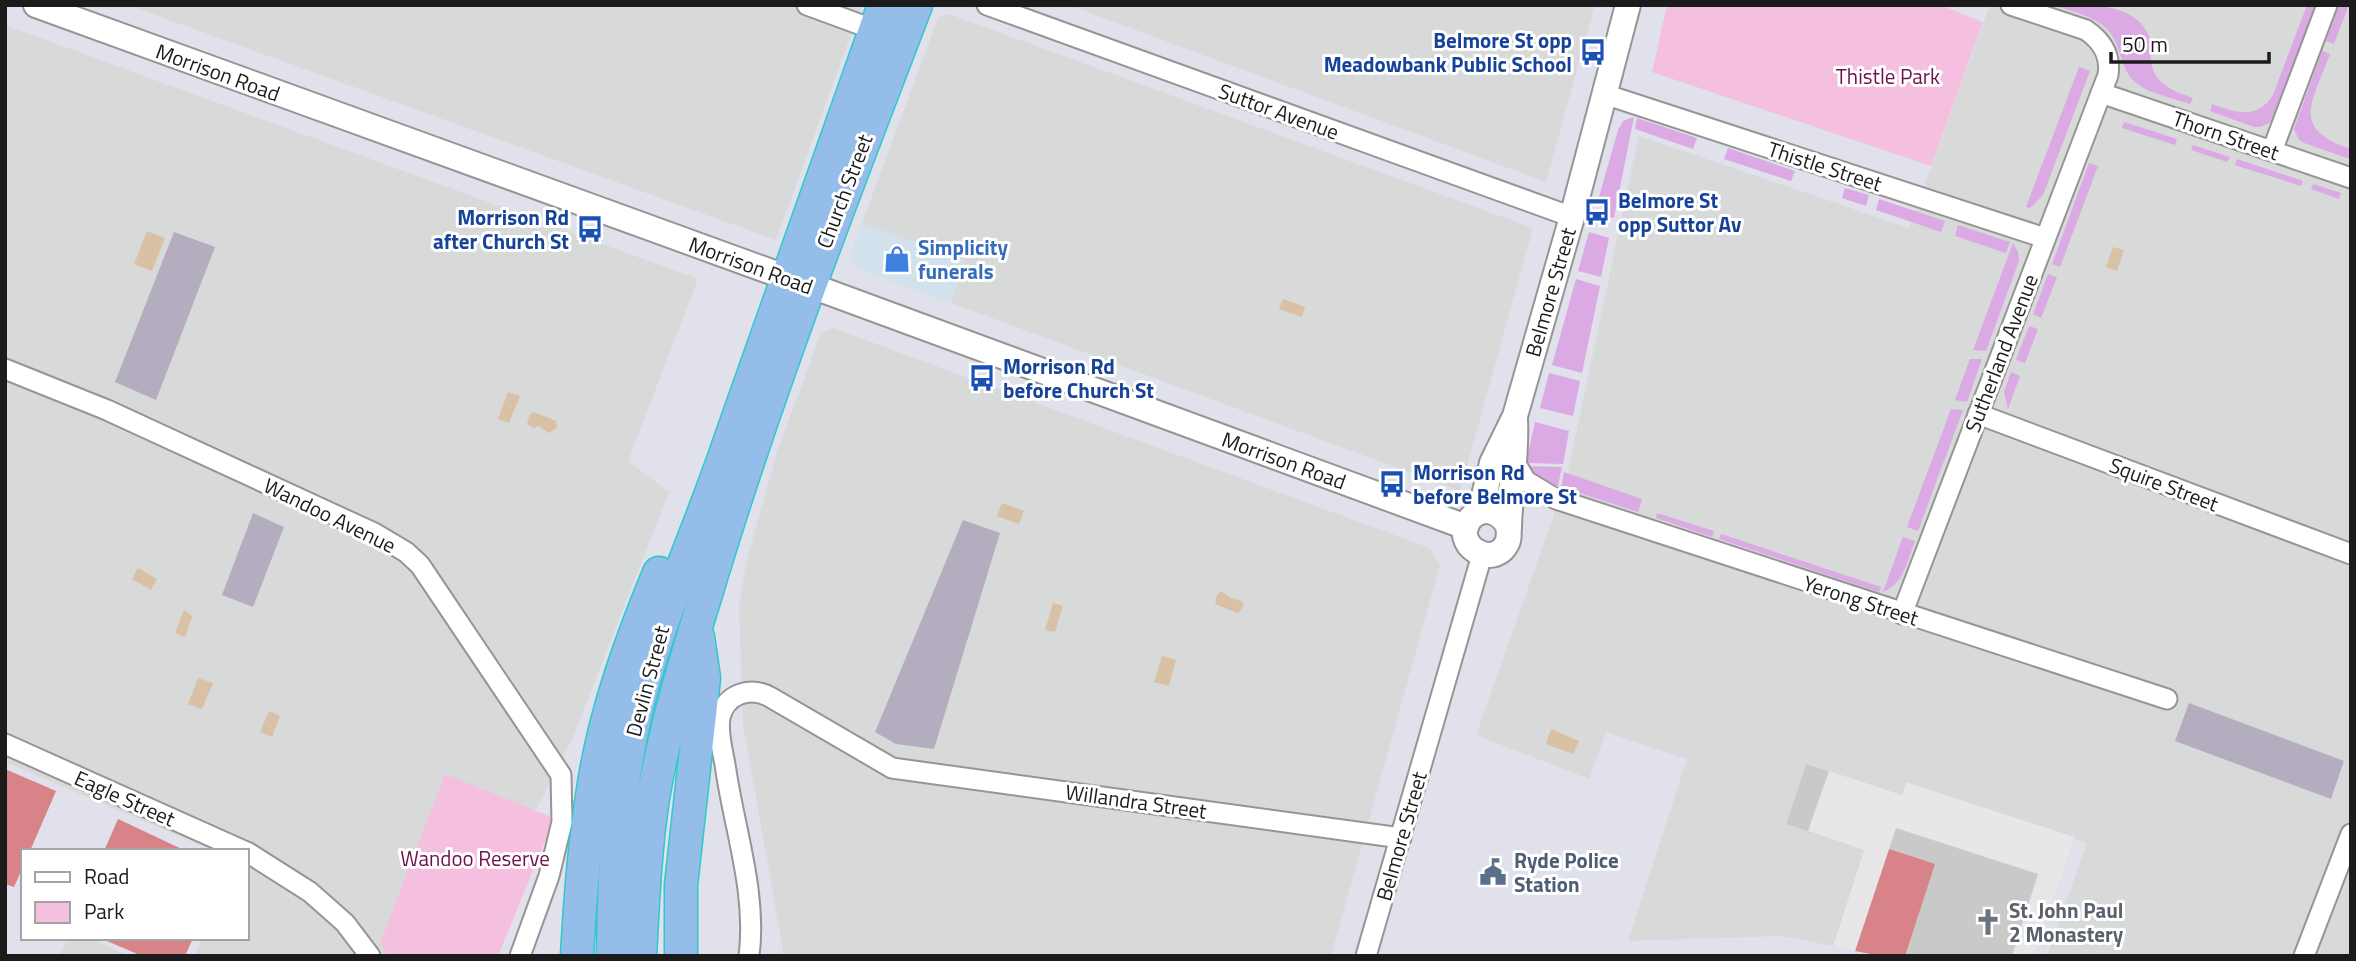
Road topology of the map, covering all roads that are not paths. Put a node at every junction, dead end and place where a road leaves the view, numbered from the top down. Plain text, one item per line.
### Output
1 (36, 5) edge
2 (807, 5) edge
3 (916, 5) edge
4 (987, 5) edge
5 (1628, 5) edge
6 (2011, 5) edge
7 (2327, 5) edge
8 (80, 13) edge
9 (880, 18) edge
10 (2101, 93) junction
11 (1604, 94) junction
12 (2272, 151) junction
13 (2351, 178) edge
14 (1572, 217) junction
15 (2045, 238) junction
16 (798, 282) junction
17 (5, 369) edge
18 (1978, 414) junction
19 (1515, 416) junction
20 (749, 418) junction
21 (725, 454) junction
22 (1512, 497) junction
23 (1556, 499) junction
24 (1473, 519) junction
25 (2351, 554) edge
26 (1482, 555) junction
27 (1902, 614) junction
28 (696, 625) junction
29 (2167, 699) dead end
30 (5, 744) edge
31 (2351, 834) edge
32 (1401, 838) junction
33 (241, 849) edge
34 (248, 852) edge
35 (370, 956) edge
36 (520, 956) edge
37 (577, 956) edge
38 (612, 956) edge
39 (640, 956) edge
40 (681, 956) edge
41 (750, 956) edge
42 (1366, 956) edge
43 (2304, 956) edge

1 - 8 street, Morrison Road
2 - 9 street
3 - 16 highway, Church Street
4 - 14 street, Suttor Avenue
5 - 11 street, Belmore Street
6 - 10 street, Sutherland Avenue
7 - 12 street
8 - 16 street, Morrison Road
9 - 16 highway, Church Street
10 - 12 street, Thorn Street
10 - 15 street, Sutherland Avenue
11 - 14 street, Belmore Street
11 - 15 street, Thistle Street
12 - 13 street, Thorn Street
14 - 19 street, Belmore Street
15 - 18 street, Sutherland Avenue
16 - 20 highway, Church Street
16 - 24 street, Morrison Road
17 - 36 street, Wandoo Avenue
18 - 25 street, Squire Street
18 - 27 street, Sutherland Avenue
19 - 22 street, Belmore Street
19 - 24 street, Belmore Street
20 - 21 highway, Devlin Street
20 - 28 highway, Devlin Street
21 - 37 highway
21 - 38 highway, Devlin Street
22 - 23 street, Yerong Street
22 - 23 street, Yerong Street
22 - 24 street, Morrison Road
22 - 26 street
23 - 27 street, Yerong Street
24 - 26 street
26 - 32 street, Belmore Street
27 - 29 street, Yerong Street
28 - 39 highway, Devlin Street
28 - 40 highway
30 - 33 street, Eagle Street
31 - 43 street
32 - 41 street, Willandra Street
32 - 42 street, Belmore Street
34 - 35 street, Eagle Street

